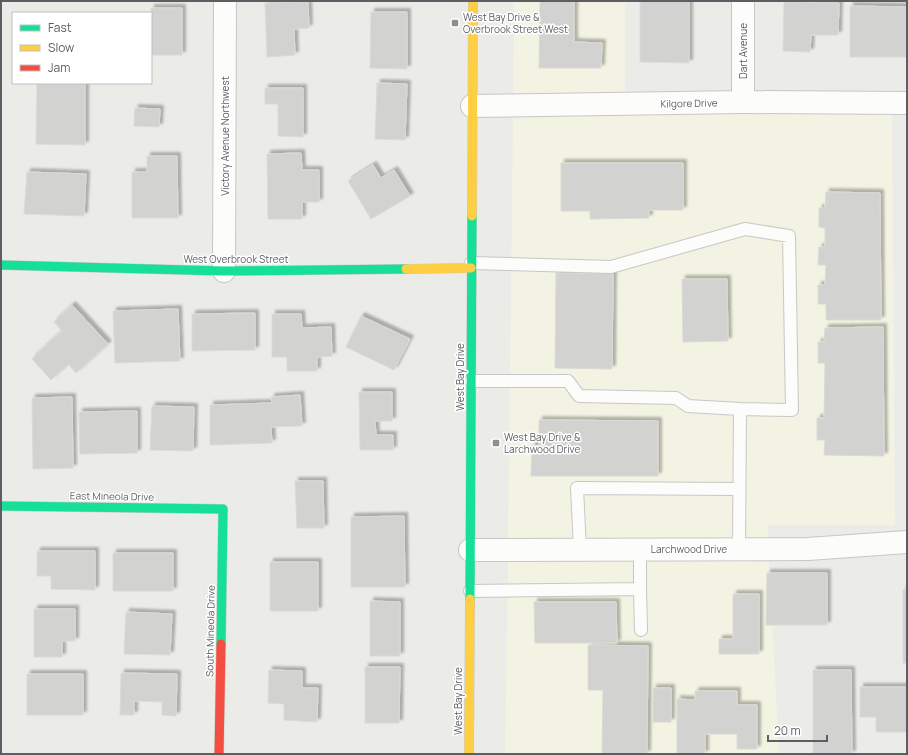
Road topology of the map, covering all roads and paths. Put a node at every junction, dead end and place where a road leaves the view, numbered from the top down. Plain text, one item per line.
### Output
1 (225, 1) edge
2 (473, 1) edge
3 (743, 1) edge
4 (743, 102) junction
5 (907, 103) edge
6 (472, 106) junction
7 (471, 265) junction
8 (1, 266) edge
9 (224, 272) junction
10 (471, 381) junction
11 (740, 409) junction
12 (739, 489) junction
13 (1, 506) edge
14 (224, 509) joint
15 (907, 542) edge
16 (640, 549) junction
17 (739, 549) junction
18 (470, 550) junction
19 (580, 550) junction
20 (640, 589) junction
21 (470, 591) junction
22 (641, 630) dead end
23 (219, 754) edge
24 (469, 754) edge

1 - 9 street, Victory Avenue Northwest
2 - 6 street, West Bay Drive
3 - 4 street, Dart Avenue
4 - 5 street, Kilgore Drive
4 - 6 street, Kilgore Drive
6 - 7 street, West Bay Drive
7 - 9 street, West Overbrook Street
7 - 10 street, West Bay Drive
7 - 11 lane
8 - 9 street, West Overbrook Street
10 - 11 lane
10 - 18 street, West Bay Drive
11 - 12 lane
12 - 17 lane
12 - 19 lane
13 - 14 street, East Mineola Drive
14 - 23 street, South Mineola Drive
15 - 17 street, Larchwood Drive
16 - 17 street, Larchwood Drive
16 - 19 street, Larchwood Drive
16 - 20 lane
18 - 19 street, Larchwood Drive
18 - 21 street, West Bay Drive
20 - 21 lane
20 - 22 lane
21 - 24 street, West Bay Drive

